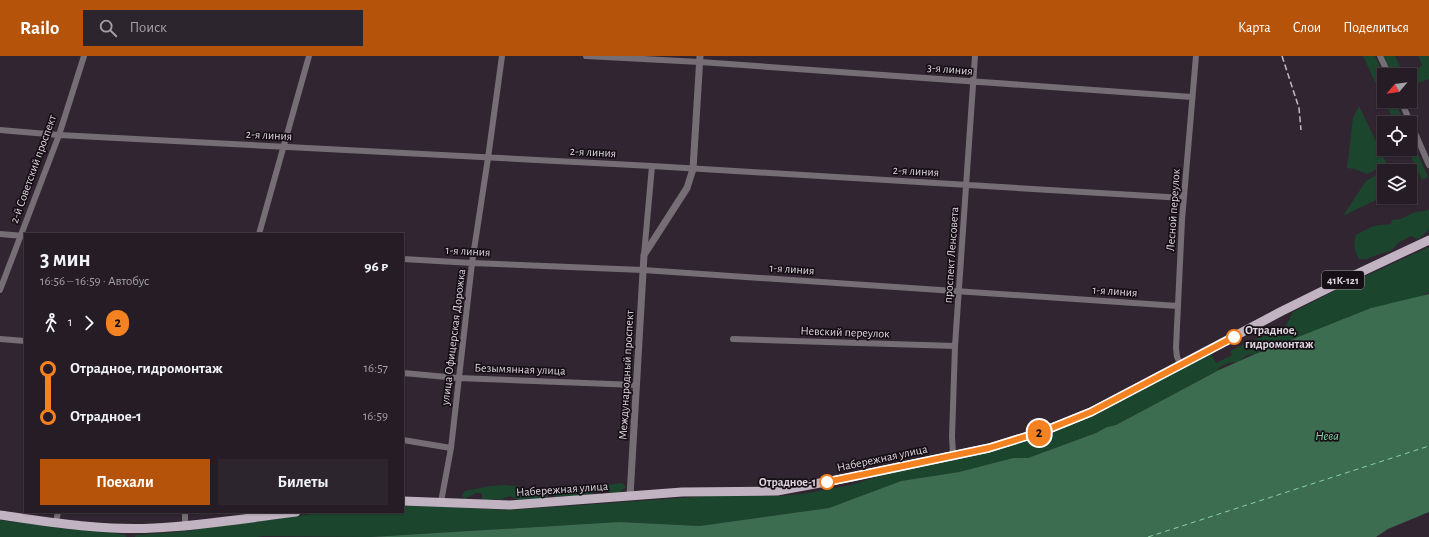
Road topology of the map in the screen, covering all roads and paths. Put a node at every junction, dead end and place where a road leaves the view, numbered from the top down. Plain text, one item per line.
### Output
1 (84, 56) edge
2 (309, 56) edge
3 (502, 56) edge
4 (586, 56) edge
5 (975, 56) edge
6 (1196, 56) edge
7 (1380, 56) edge
8 (700, 59) edge
9 (1386, 68) edge
10 (974, 82) junction
11 (1192, 97) junction
12 (1403, 108) edge
13 (0, 130) edge
14 (59, 135) junction
15 (283, 147) junction
16 (488, 158) junction
17 (1429, 165) edge
18 (652, 166) junction
19 (693, 169) junction
20 (966, 185) junction
21 (1184, 198) junction
22 (24, 233) edge
23 (260, 233) edge
24 (0, 234) edge
25 (23, 236) edge
26 (1429, 240) edge
27 (644, 256) junction
28 (404, 259) edge
29 (472, 263) junction
30 (643, 270) junction
31 (0, 290) edge
32 (959, 291) junction
33 (1178, 306) junction
34 (0, 339) edge
35 (733, 339) dead end
36 (24, 341) edge
37 (955, 346) junction
38 (1181, 365) junction
39 (404, 373) edge
40 (458, 378) junction
41 (636, 385) junction
42 (404, 440) edge
43 (451, 448) junction
44 (953, 455) junction
45 (630, 496) junction
46 (404, 501) edge
47 (441, 502) junction
48 (58, 513) edge
49 (185, 513) edge
50 (287, 513) edge
51 (0, 515) edge
52 (56, 522) junction
53 (185, 525) junction

1 - 14 street, 2-й Советский проспект
2 - 15 street
3 - 16 street, улица Офицерская Дорожка
4 - 8 street, 3-я линия
5 - 10 street, проспект Ленсовета
6 - 11 street, Лесной переулок
7 - 9 street
8 - 10 street, 3-я линия
8 - 19 street, Международный проспект
10 - 11 street, 3-я линия
10 - 20 street, проспект Ленсовета
11 - 21 street, Лесной переулок
12 - 17 street
13 - 14 street, 2-я линия
14 - 15 street, 2-я линия
14 - 22 street, 2-й Советский проспект
15 - 16 street, 2-я линия
15 - 23 street
16 - 18 street, 2-я линия
16 - 29 street, улица Офицерская Дорожка
18 - 19 street, 2-я линия
18 - 27 street, Международный проспект
19 - 20 street, 2-я линия
19 - 27 street, Международный проспект
20 - 21 street, 2-я линия
20 - 32 street, проспект Ленсовета
21 - 33 street, Лесной переулок
24 - 25 street
25 - 31 street, 2-й Советский проспект
26 - 38 main road, 41К-121
27 - 30 street, Международный проспект
28 - 29 street, 1-я линия
29 - 30 street, 1-я линия
29 - 40 street, улица Офицерская Дорожка
30 - 32 street, 1-я линия
30 - 41 street, Международный проспект
32 - 33 street, 1-я линия
32 - 37 street, проспект Ленсовета
33 - 38 street, Лесной переулок
34 - 36 street
35 - 37 street, Невский переулок
37 - 44 street, проспект Ленсовета
38 - 44 main road, Набережная улица / 41К-121
39 - 40 street, Безымянная улица
40 - 41 street, Безымянная улица
40 - 43 street, улица Офицерская Дорожка
41 - 45 street, Международный проспект
42 - 43 street
43 - 47 street, улица Офицерская Дорожка
44 - 45 main road, Набережная улица / 41К-121
45 - 47 main road, Набережная улица / 41К-121
46 - 47 main road, Набережная улица / 41К-121
48 - 52 street
49 - 53 street
50 - 53 main road
51 - 52 main road
52 - 53 main road

